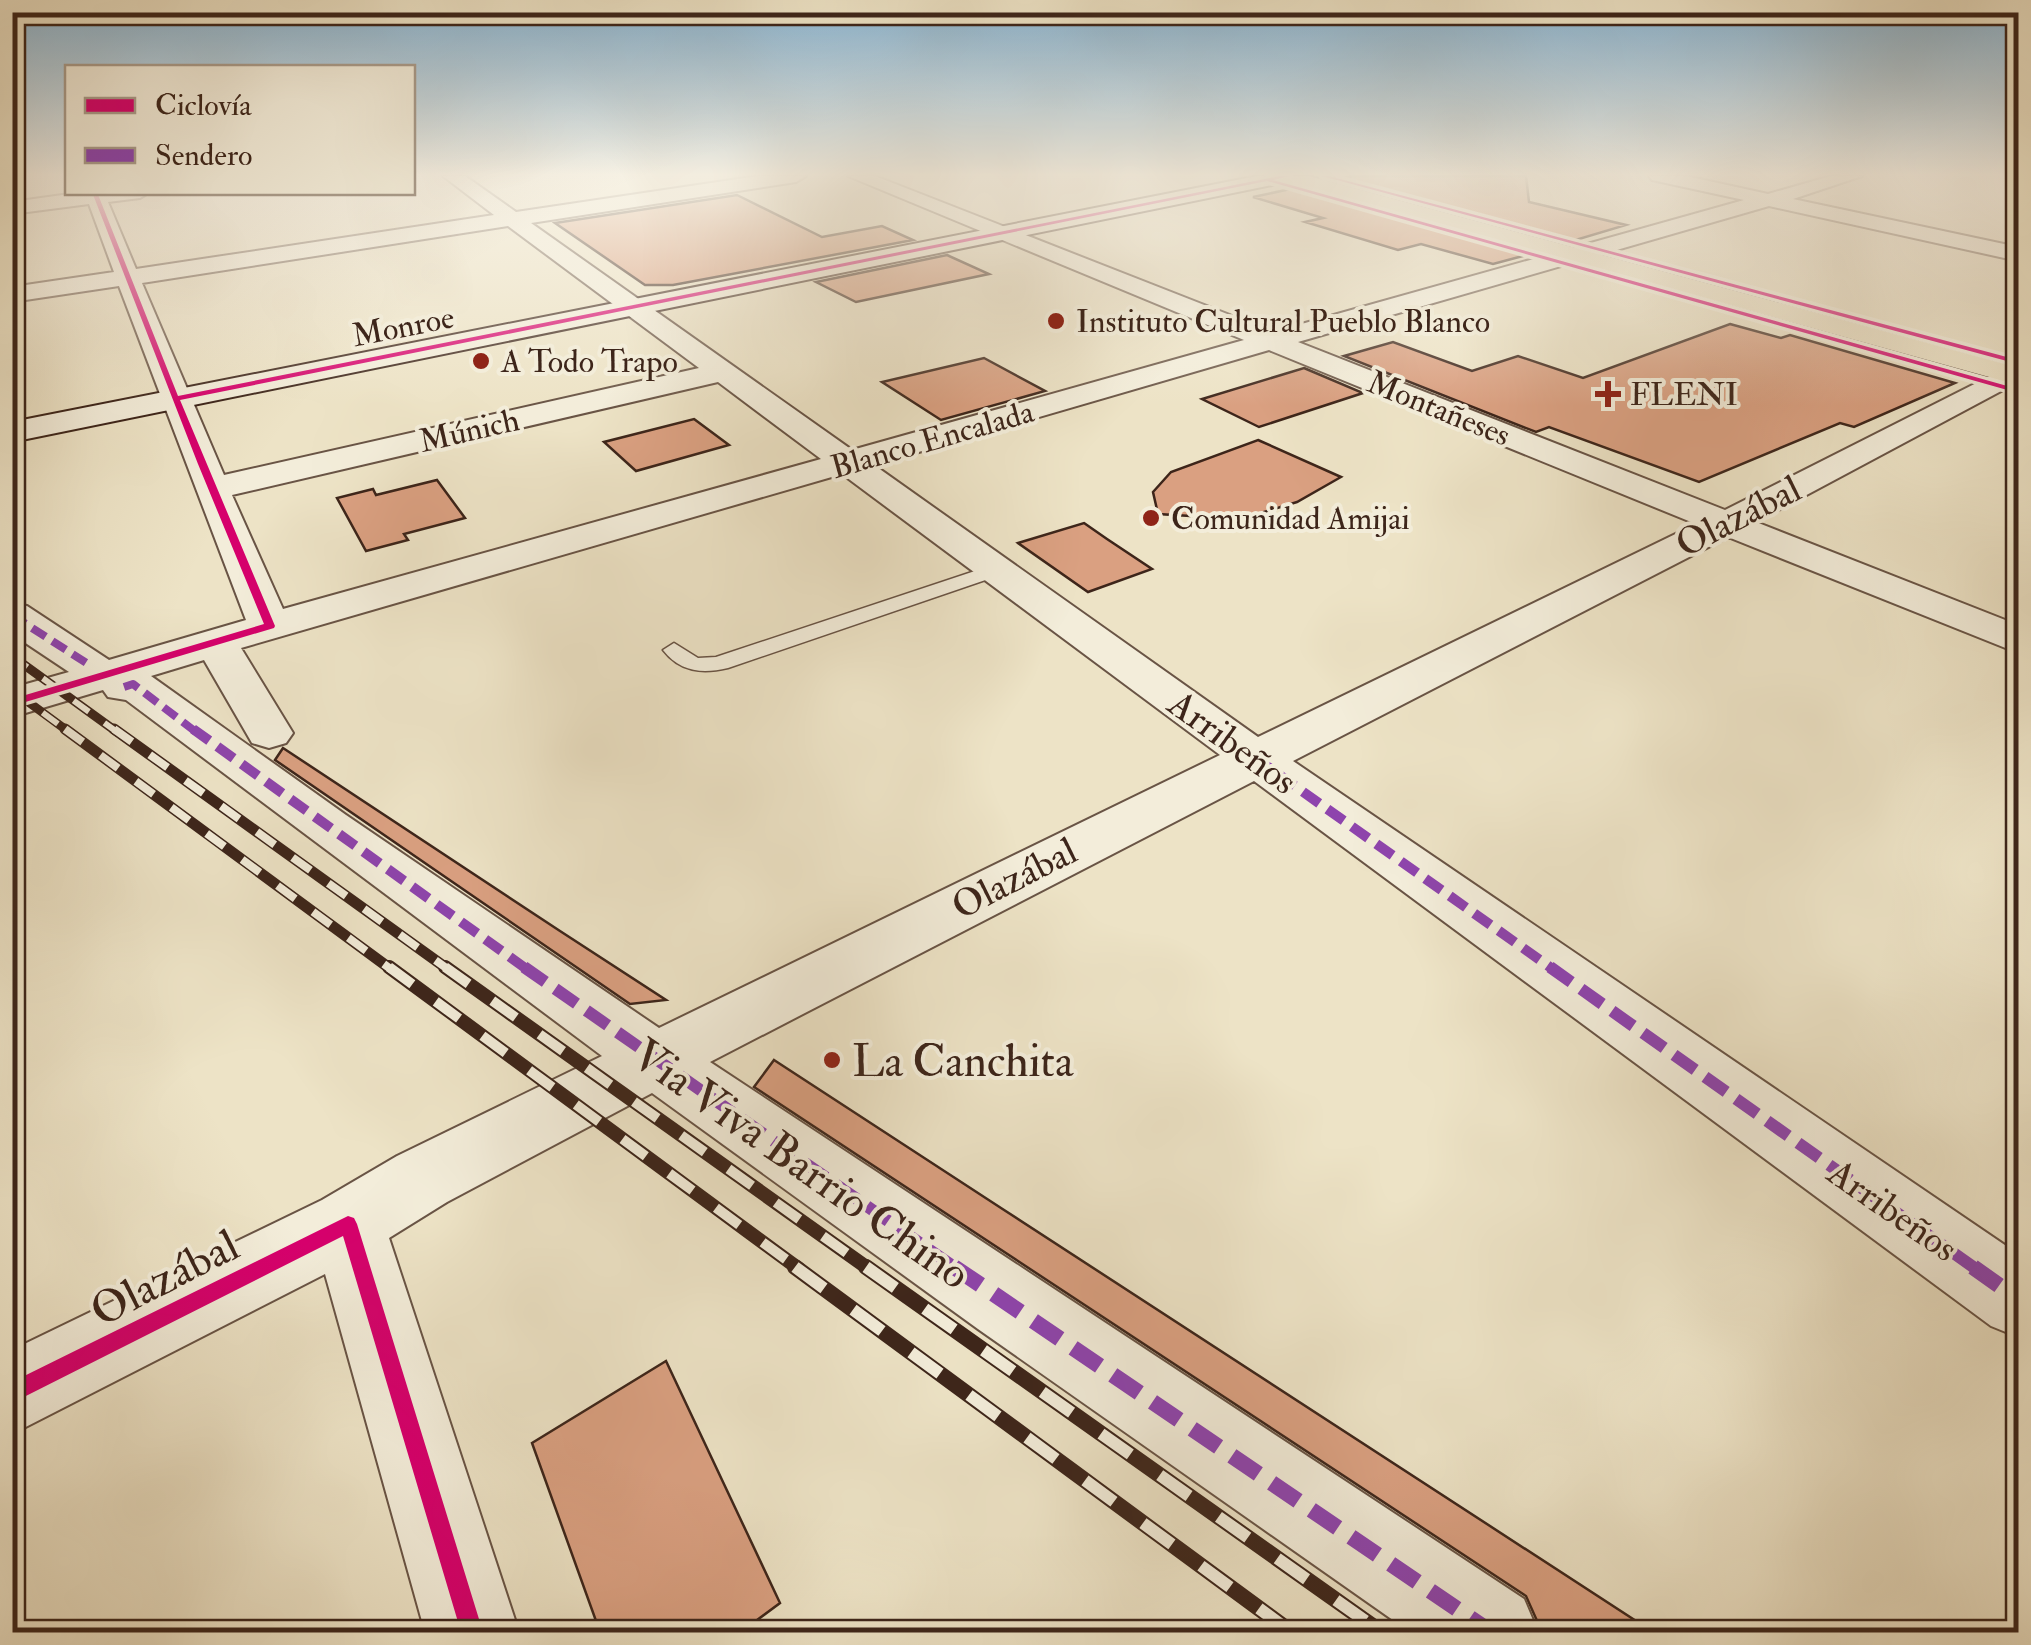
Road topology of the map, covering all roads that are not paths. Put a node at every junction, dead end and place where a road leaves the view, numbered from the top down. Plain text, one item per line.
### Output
1 (120, 253) edge
2 (290, 253) edge
3 (561, 253) edge
4 (908, 253) edge
5 (1051, 253) edge
6 (1567, 253) edge
7 (1583, 253) edge
8 (1575, 255) junction
9 (130, 277) junction
10 (12, 295) edge
11 (636, 306) junction
12 (1272, 341) junction
13 (722, 372) junction
14 (2016, 374) edge
15 (177, 398) junction
16 (12, 432) edge
17 (848, 463) junction
18 (215, 488) junction
19 (1727, 523) junction
20 (996, 570) junction
21 (12, 615) edge
22 (270, 626) junction
23 (2018, 640) edge
24 (216, 642) junction
25 (674, 650) dead end
26 (12, 703) edge
27 (269, 733) dead end
28 (1254, 757) junction
29 (656, 1060) junction
30 (348, 1224) junction
31 (2018, 1299) edge
32 (12, 1393) edge
33 (472, 1632) edge
34 (1490, 1632) edge

1 - 9 street
2 - 9 street
3 - 11 street, Arribeños
4 - 11 main road, Monroe
5 - 12 street, Montañeses
6 - 8 main road
7 - 8 street, Blanco Encalada
8 - 12 street, Blanco Encalada
8 - 14 main road
9 - 10 street
9 - 15 street
11 - 13 street, Arribeños
11 - 15 main road, Monroe
12 - 17 street, Blanco Encalada
12 - 19 street, Montañeses
13 - 17 street, Arribeños
13 - 18 street, Múnich
14 - 19 street, Olazábal
15 - 16 main road, Monroe
15 - 18 street
17 - 20 street, Arribeños
17 - 22 street, Blanco Encalada
18 - 22 street
19 - 23 street, Montañeses
19 - 28 street, Olazábal
20 - 25 lane
20 - 28 street, Arribeños
21 - 29 street, Via Viva Barrio Chino
22 - 24 street, Blanco Encalada
24 - 26 street, Blanco Encalada
24 - 27 street
28 - 29 street, Olazábal
28 - 31 street, Arribeños
29 - 30 street, Olazábal
29 - 34 street, Via Viva Barrio Chino
30 - 32 street, Olazábal
30 - 33 street

